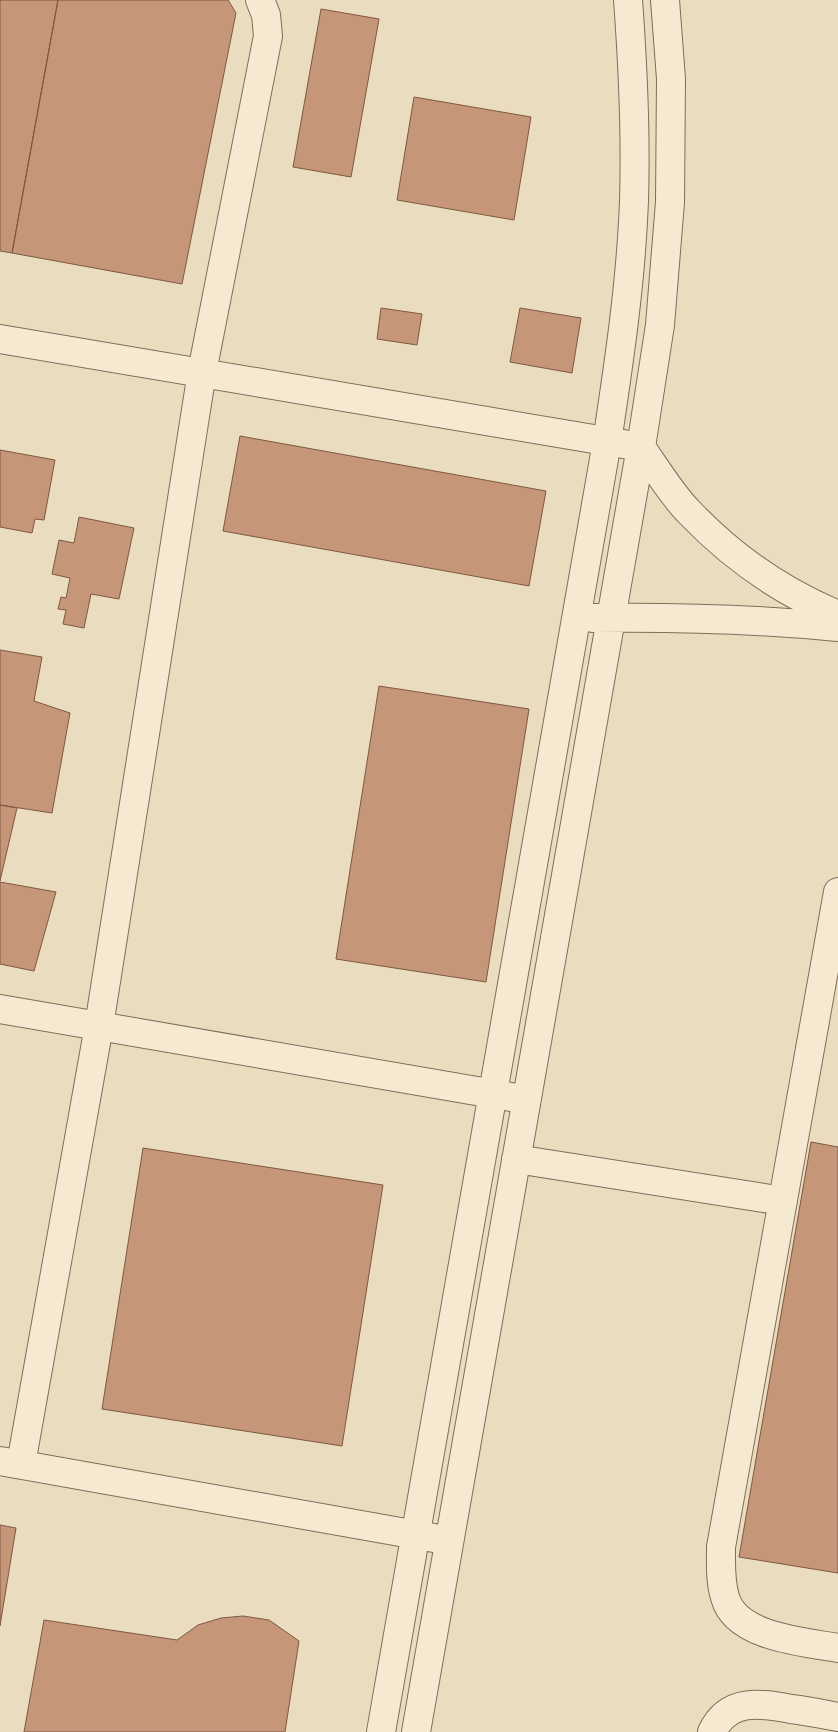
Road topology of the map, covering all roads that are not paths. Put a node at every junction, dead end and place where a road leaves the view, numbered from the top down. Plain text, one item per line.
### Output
1 (260, 0) edge
2 (628, 0) edge
3 (665, 0) edge
4 (0, 339) edge
5 (202, 372) junction
6 (607, 442) junction
7 (641, 447) junction
8 (838, 615) edge
9 (576, 618) junction
10 (611, 618) junction
11 (838, 627) edge
12 (838, 892) edge
13 (0, 1009) edge
14 (99, 1026) junction
15 (493, 1093) junction
16 (527, 1100) junction
17 (516, 1159) junction
18 (783, 1202) junction
19 (10, 1462) edge
20 (416, 1535) junction
21 (450, 1540) junction
22 (838, 1648) edge
23 (838, 1717) edge
24 (381, 1732) edge
25 (416, 1732) edge
26 (712, 1732) edge

1 - 5 street
2 - 6 street
3 - 7 street
4 - 5 street
5 - 6 street
5 - 14 street
6 - 7 street
6 - 9 street
7 - 8 street
7 - 10 street
9 - 10 street
9 - 15 street
10 - 11 street
10 - 16 street
12 - 18 street
13 - 14 street
14 - 15 street
14 - 19 street
15 - 16 street
15 - 20 street
16 - 17 street
17 - 18 street
17 - 21 street
18 - 22 street
19 - 20 street
20 - 21 street
20 - 24 street
21 - 25 street
23 - 26 street

